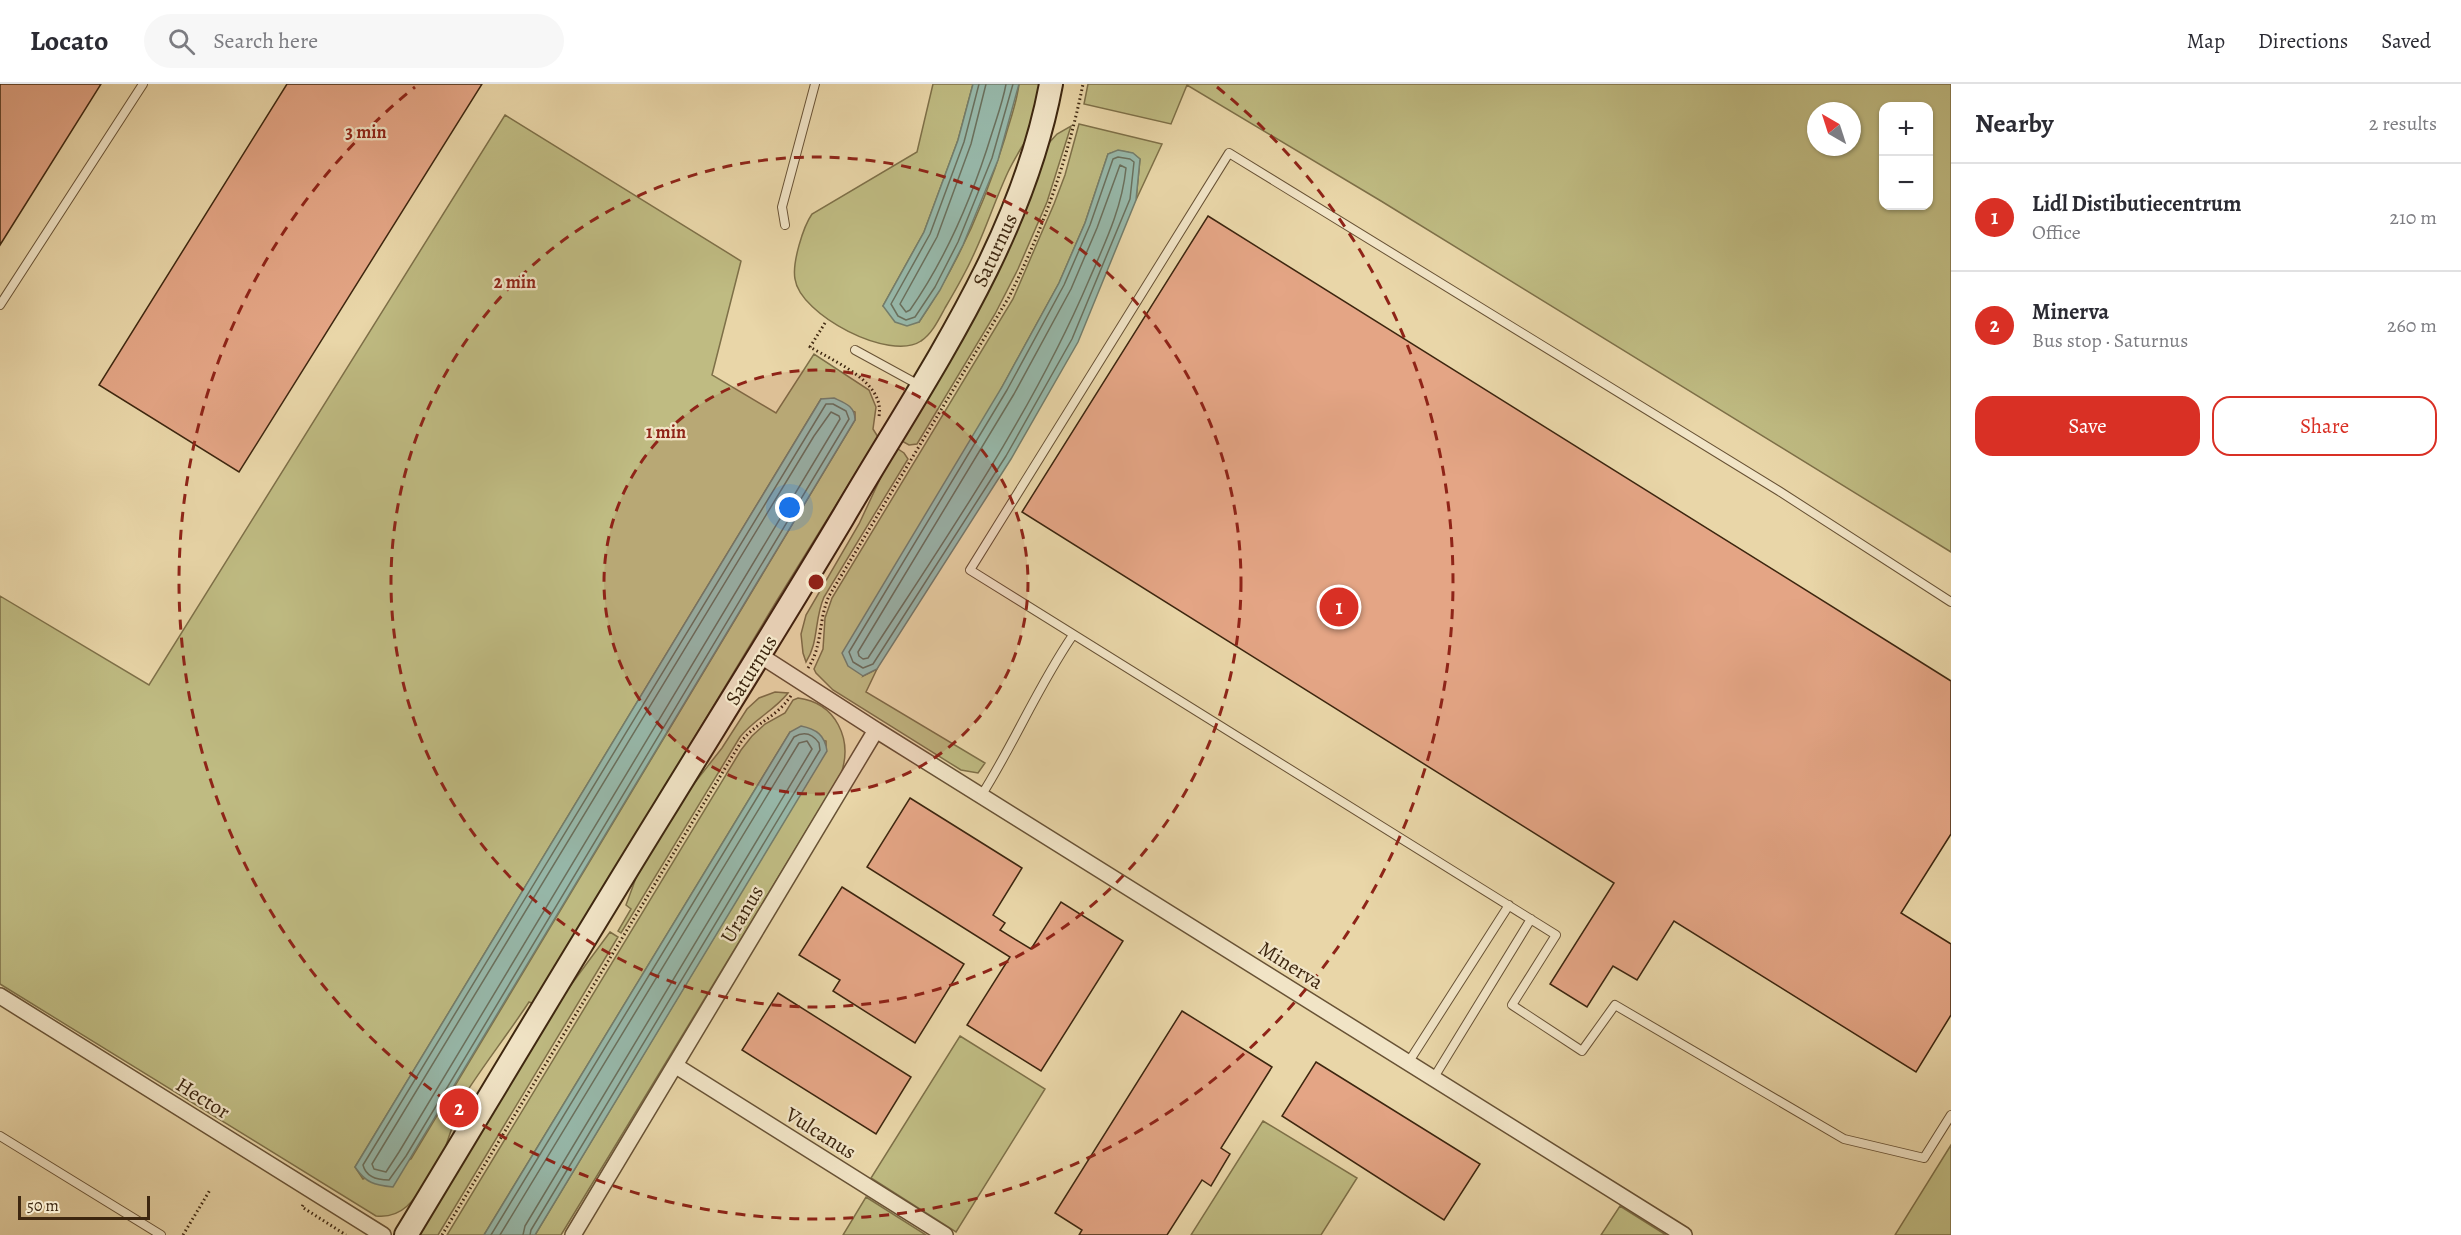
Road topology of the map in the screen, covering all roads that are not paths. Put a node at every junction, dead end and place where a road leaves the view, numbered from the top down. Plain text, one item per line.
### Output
1 (142, 84) edge
2 (815, 84) edge
3 (1051, 84) edge
4 (785, 225) dead end
5 (0, 305) edge
6 (855, 350) dead end
7 (921, 385) junction
8 (1951, 602) edge
9 (1073, 634) junction
10 (761, 656) junction
11 (876, 730) junction
12 (981, 796) junction
13 (1509, 905) junction
14 (1531, 919) junction
15 (0, 996) edge
16 (1408, 1063) junction
17 (675, 1066) junction
18 (1433, 1078) junction
19 (1951, 1115) edge
20 (0, 1136) edge
21 (161, 1235) edge
22 (383, 1235) edge
23 (406, 1235) edge
24 (573, 1235) edge
25 (945, 1235) edge
26 (1684, 1235) edge

1 - 5 lane
2 - 4 lane
3 - 7 main road, Saturnus
6 - 7 lane
7 - 10 main road, Saturnus
8 - 9 lane
9 - 12 lane
9 - 13 lane
10 - 11 street
10 - 23 main road, Saturnus
11 - 12 street, Minerva
11 - 17 street, Uranus
12 - 16 street, Minerva
13 - 14 lane
13 - 16 lane
14 - 18 lane
14 - 19 lane
15 - 22 street, Hector
16 - 18 street, Minerva
17 - 24 street, Uranus
17 - 25 street, Vulcanus
18 - 26 street, Minerva
20 - 21 lane

